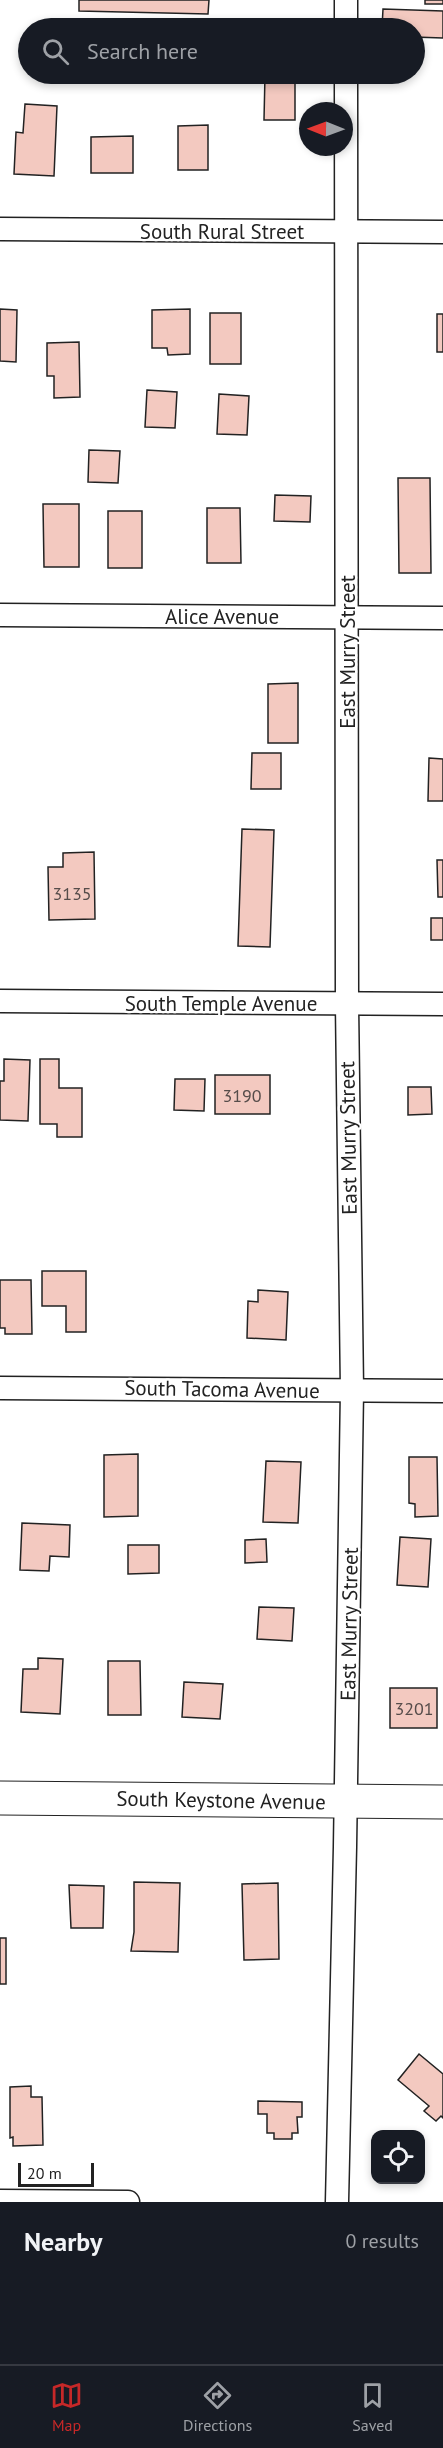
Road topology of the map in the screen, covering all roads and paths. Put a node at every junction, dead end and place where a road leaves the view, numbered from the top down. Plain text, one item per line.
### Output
1 (346, 0) edge
2 (346, 18) edge
3 (346, 84) edge
4 (0, 229) edge
5 (346, 232) junction
6 (443, 232) edge
7 (0, 615) edge
8 (348, 617) junction
9 (443, 618) edge
10 (0, 1001) edge
11 (347, 1004) junction
12 (443, 1004) edge
13 (0, 1388) edge
14 (352, 1390) junction
15 (443, 1391) edge
16 (0, 1798) edge
17 (346, 1801) junction
18 (443, 1802) edge
19 (0, 2201) edge
20 (129, 2202) edge
21 (337, 2202) edge

1 - 2 street
3 - 5 street, East Murry Street
4 - 5 street, South Rural Street
5 - 6 street, South Rural Street
5 - 8 street, East Murry Street
7 - 8 street, Alice Avenue
8 - 9 street, Alice Avenue
8 - 11 street, East Murry Street
10 - 11 street, South Temple Avenue
11 - 12 street, South Temple Avenue
11 - 14 street, East Murry Street
13 - 14 street, South Tacoma Avenue
14 - 15 street, South Tacoma Avenue
14 - 17 street, East Murry Street
16 - 17 main road, South Keystone Avenue
17 - 18 main road, South Keystone Avenue
17 - 21 street, East Murry Street
19 - 20 street

